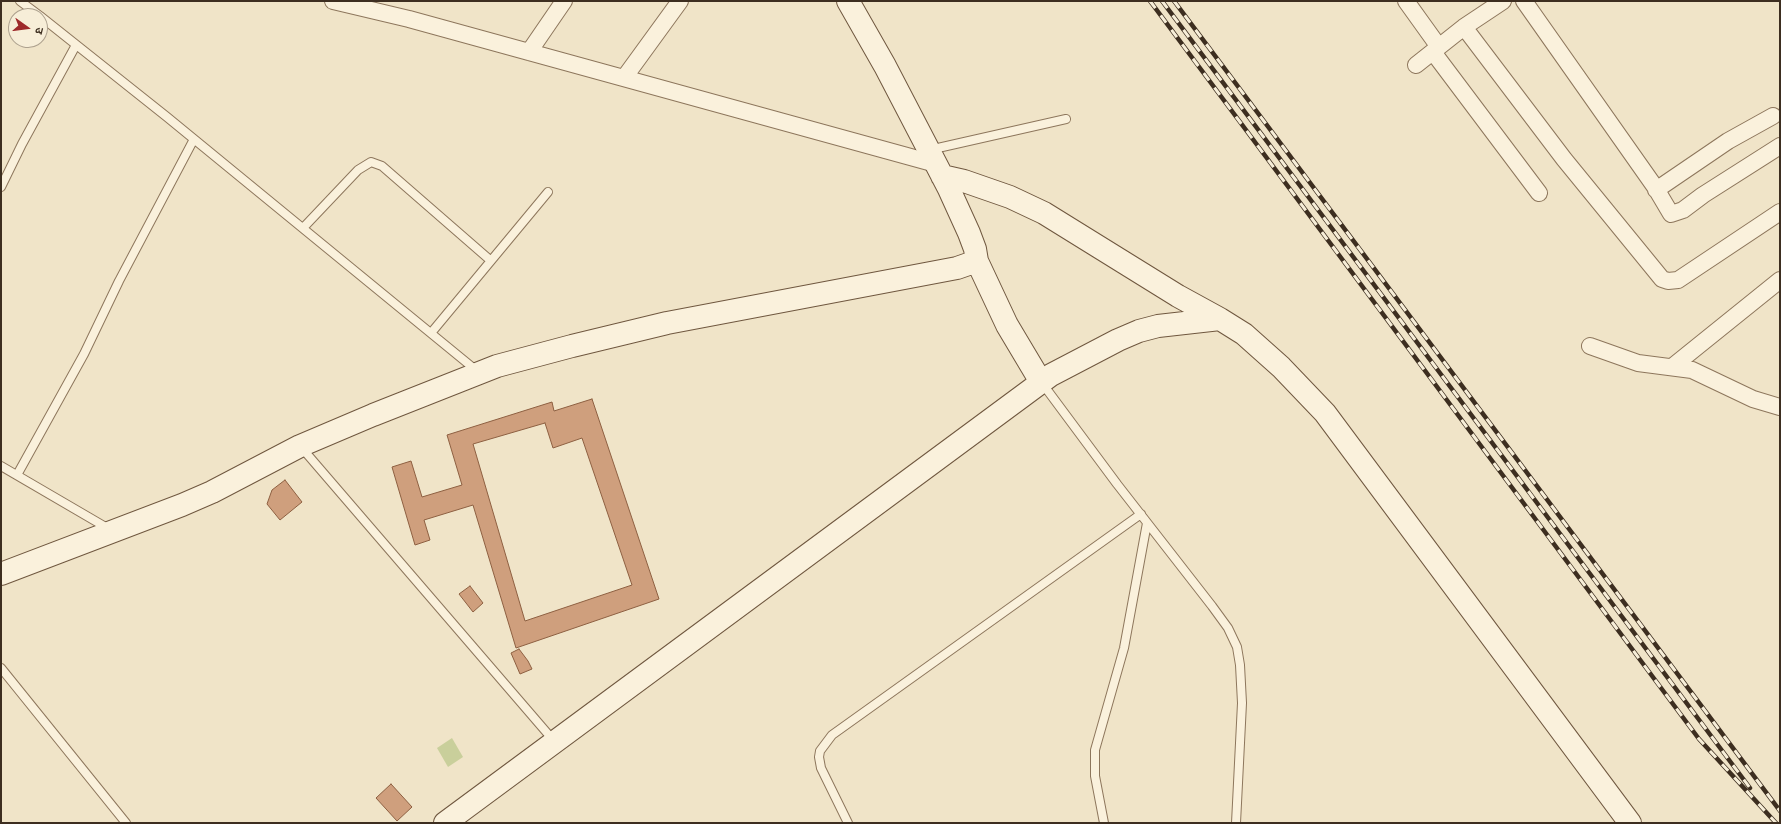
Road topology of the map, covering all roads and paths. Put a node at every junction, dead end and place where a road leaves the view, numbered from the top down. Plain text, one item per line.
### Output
1 (20, 1) edge
2 (334, 1) edge
3 (564, 1) edge
4 (680, 1) edge
5 (848, 1) edge
6 (1406, 1) edge
7 (1503, 1) edge
8 (1524, 1) edge
9 (29, 8) edge
10 (48, 22) edge
11 (1464, 27) junction
12 (76, 45) junction
13 (1436, 50) junction
14 (529, 52) junction
15 (1416, 65) dead end
16 (624, 78) junction
17 (1772, 116) dead end
18 (1066, 119) dead end
19 (194, 139) junction
20 (1780, 146) edge
21 (935, 163) junction
22 (1, 187) edge
23 (1656, 190) junction
24 (548, 192) dead end
25 (1539, 193) dead end
26 (1780, 212) edge
27 (303, 228) junction
28 (490, 260) junction
29 (976, 261) junction
30 (1780, 280) edge
31 (1220, 319) junction
32 (431, 332) junction
33 (1590, 346) dead end
34 (1679, 361) junction
35 (479, 372) junction
36 (1041, 382) junction
37 (1780, 407) edge
38 (300, 446) junction
39 (1, 466) edge
40 (17, 475) junction
41 (1141, 514) junction
42 (1147, 523) junction
43 (114, 532) junction
44 (1, 574) edge
45 (1, 668) edge
46 (554, 742) junction
47 (126, 823) edge
48 (445, 823) edge
49 (848, 823) edge
50 (1104, 823) edge
51 (1236, 823) edge
52 (1630, 823) edge

1 - 9 lane
2 - 14 street
3 - 14 street
4 - 16 street
5 - 21 street
6 - 13 street
7 - 11 street
8 - 23 street
10 - 12 lane
11 - 13 street
11 - 26 street
12 - 19 lane
12 - 22 lane
13 - 15 street
13 - 25 street
14 - 16 street
16 - 21 street
17 - 23 street
18 - 21 lane
19 - 27 lane
19 - 40 lane
20 - 23 street
21 - 29 street
21 - 31 street
24 - 28 lane
27 - 28 lane
27 - 32 lane
28 - 32 lane
29 - 35 street
29 - 36 street
30 - 34 street
31 - 36 street
31 - 52 street
32 - 35 lane
33 - 34 street
34 - 37 street
35 - 38 street
36 - 41 lane
36 - 46 street
38 - 43 street
38 - 46 lane
39 - 40 lane
40 - 43 lane
41 - 42 lane
41 - 49 lane
42 - 50 lane
42 - 51 lane
43 - 44 street
45 - 47 lane
46 - 48 street

